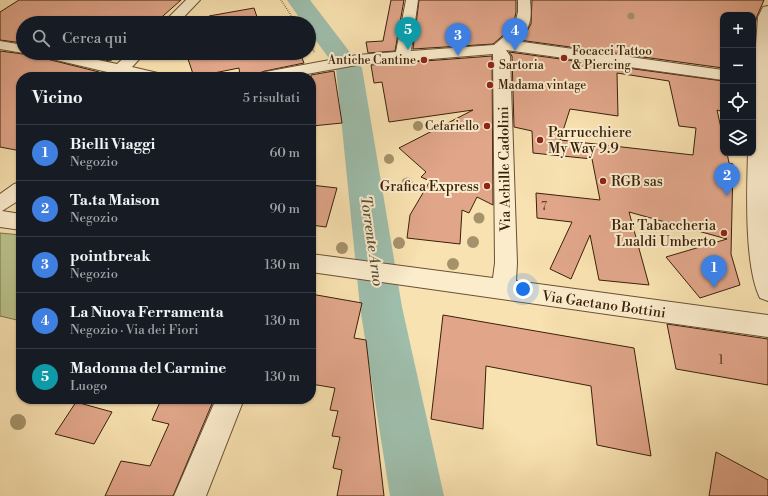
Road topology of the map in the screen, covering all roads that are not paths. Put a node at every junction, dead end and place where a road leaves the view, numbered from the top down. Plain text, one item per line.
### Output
1 (194, 0) edge
2 (412, 0) edge
3 (524, 0) edge
4 (768, 10) edge
5 (177, 16) edge
6 (0, 45) edge
7 (502, 47) junction
8 (16, 48) edge
9 (766, 49) edge
10 (403, 56) junction
11 (70, 60) edge
12 (129, 60) edge
13 (114, 72) edge
14 (290, 72) edge
15 (720, 75) edge
16 (757, 80) edge
17 (16, 193) edge
18 (0, 204) edge
19 (0, 219) edge
20 (16, 221) edge
21 (316, 263) edge
22 (504, 290) junction
23 (768, 292) edge
24 (761, 325) edge
25 (228, 404) edge
26 (190, 496) edge

1 - 5 street
2 - 10 street
3 - 7 street
4 - 9 street
6 - 8 street
7 - 10 street
7 - 15 street
7 - 22 street, Via Achille Cadolini
9 - 16 street
10 - 14 street
11 - 13 street
12 - 13 street
16 - 23 street
17 - 18 street
19 - 20 street
21 - 22 street, Via Gaetano Bottini
22 - 24 street, Via Gaetano Bottini
25 - 26 street

